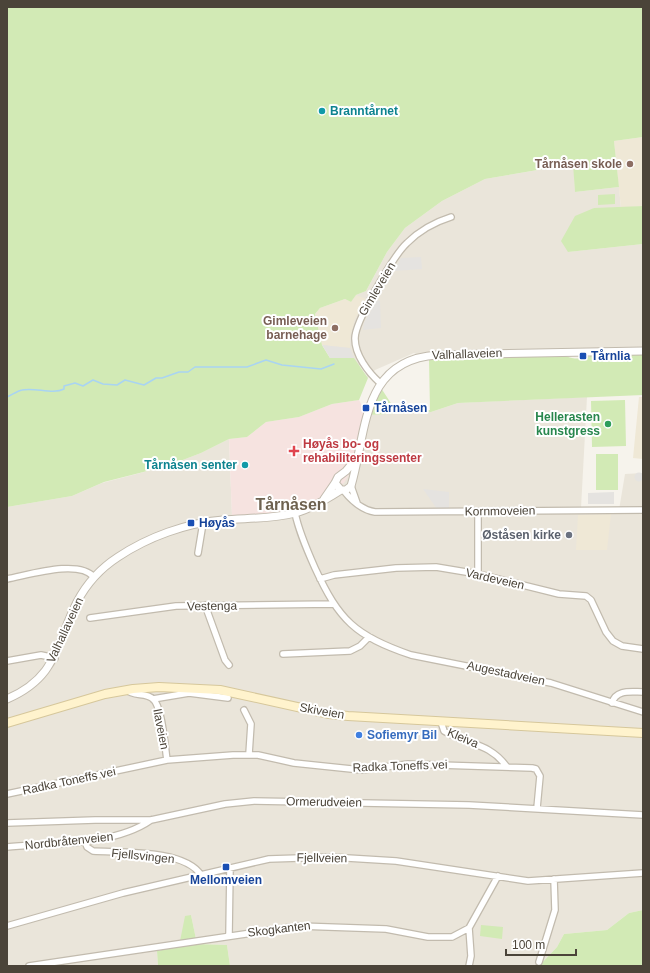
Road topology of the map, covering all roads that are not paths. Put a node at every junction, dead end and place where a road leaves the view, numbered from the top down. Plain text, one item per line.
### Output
1 (451, 217) dead end
2 (643, 351) edge
3 (380, 382) junction
4 (356, 458) junction
5 (342, 474) junction
6 (336, 483) junction
7 (347, 487) junction
8 (324, 499) junction
9 (643, 510) edge
10 (478, 511) junction
11 (295, 513) junction
12 (203, 523) junction
13 (198, 553) dead end
14 (478, 574) junction
15 (94, 577) junction
16 (7, 579) edge
17 (320, 579) junction
18 (334, 604) junction
19 (205, 606) junction
20 (90, 618) dead end
21 (369, 637) junction
22 (643, 649) edge
23 (283, 654) dead end
24 (54, 658) junction
25 (7, 661) edge
26 (229, 665) dead end
27 (127, 690) junction
28 (643, 692) edge
29 (228, 698) dead end
30 (7, 699) edge
31 (153, 699) junction
32 (612, 704) junction
33 (244, 710) dead end
34 (643, 712) edge
35 (441, 722) junction
36 (7, 723) edge
37 (643, 732) edge
38 (249, 754) junction
39 (167, 760) junction
40 (508, 766) junction
41 (7, 794) edge
42 (537, 808) junction
43 (643, 815) edge
44 (151, 820) junction
45 (7, 823) edge
46 (85, 841) junction
47 (7, 847) edge
48 (230, 868) junction
49 (643, 873) edge
50 (202, 875) junction
51 (498, 876) junction
52 (554, 879) junction
53 (7, 926) edge
54 (469, 928) junction
55 (229, 935) junction
56 (539, 962) dead end
57 (29, 966) edge
58 (469, 966) edge

1 - 3 street, Gimleveien
2 - 3 street, Valhallaveien
3 - 4 street, Valhallaveien
4 - 5 street, Valhallaveien
4 - 7 street, Valhallaveien
5 - 6 street, Valhallaveien
5 - 7 street
6 - 7 street
6 - 8 street, Valhallaveien
7 - 8 street, Valhallaveien
7 - 10 street, Kornmoveien
8 - 11 street, Valhallaveien
9 - 10 street, Kornmoveien
10 - 14 street
11 - 12 street, Valhallaveien
11 - 17 street, Augestadveien
12 - 13 street
12 - 15 street, Valhallaveien
14 - 17 street, Vardeveien
14 - 22 street, Vardeveien
15 - 16 street
15 - 24 street, Valhallaveien
17 - 18 street, Augestadveien
18 - 19 street, Vestenga
18 - 21 street, Augestadveien
19 - 20 street, Vestenga
19 - 26 street
21 - 23 street
21 - 32 street, Augestadveien
24 - 25 street
24 - 30 street, Valhallaveien
27 - 31 street, Ilaveien
27 - 35 main road, Skiveien
27 - 36 main road, Skiveien
28 - 32 street
29 - 31 street, Ilaveien
31 - 39 street, Ilaveien
32 - 34 street, Augestadveien
33 - 38 street
35 - 37 main road, Skiveien
35 - 40 street, Kleiva
38 - 39 street, Radka Toneffs vei
38 - 40 street, Radka Toneffs vei
39 - 41 street, Radka Toneffs vei
40 - 42 street, Radka Toneffs vei
42 - 43 street, Ormerudveien
42 - 44 street, Ormerudveien
44 - 45 street, Ormerudveien
44 - 46 street, Nordbråtenveien
46 - 47 street, Nordbråtenveien
46 - 50 street, Fjellsvingen
48 - 50 street, Fjellveien
48 - 51 street, Fjellveien
48 - 55 street
49 - 52 street, Fjellveien
50 - 53 street, Fjellveien
51 - 52 street, Fjellveien
51 - 54 street
52 - 56 street
54 - 55 street, Skogkanten
54 - 58 street
55 - 57 street, Skogkanten

